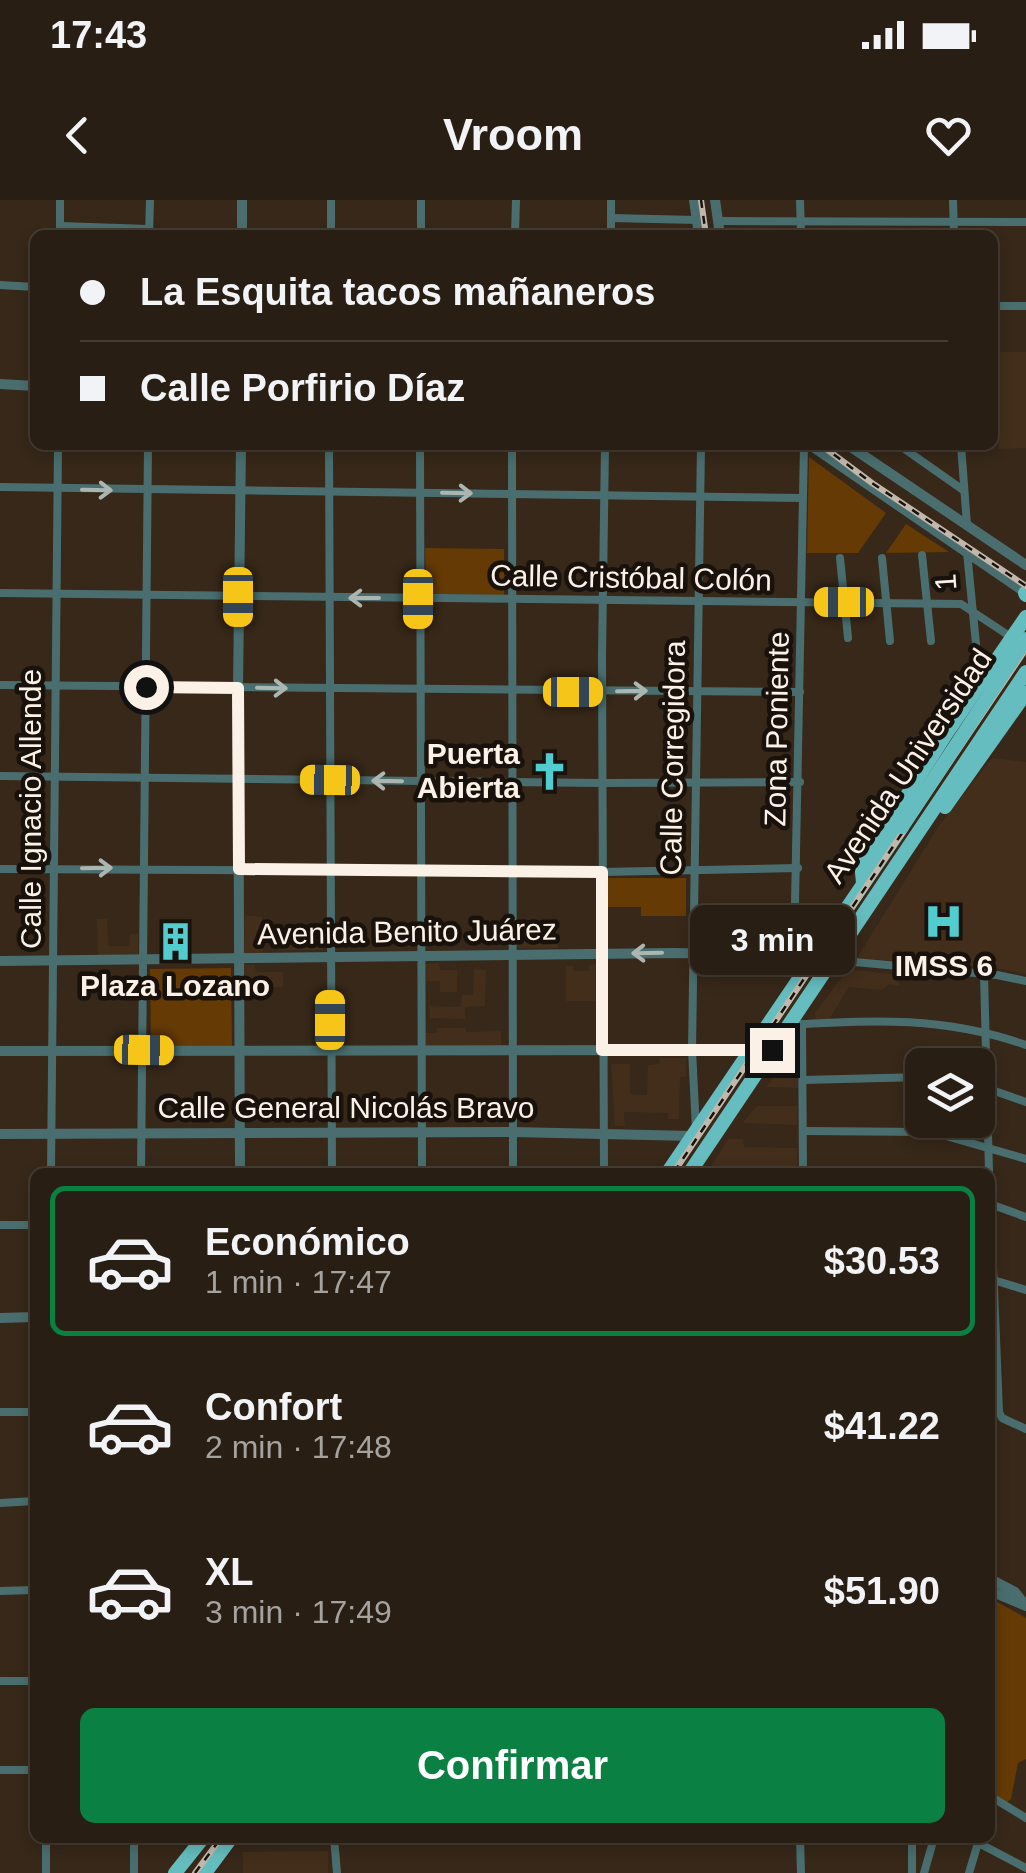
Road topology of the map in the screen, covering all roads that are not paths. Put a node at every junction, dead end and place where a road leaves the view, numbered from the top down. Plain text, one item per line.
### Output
1 (60, 200) edge
2 (150, 200) edge
3 (242, 200) edge
4 (331, 200) edge
5 (421, 200) edge
6 (516, 200) edge
7 (611, 200) edge
8 (694, 200) edge
9 (715, 200) edge
10 (800, 200) edge
11 (953, 200) edge
12 (611, 218) junction
13 (801, 219) junction
14 (697, 220) junction
15 (718, 221) junction
16 (953, 221) junction
17 (1026, 222) edge
18 (60, 230) edge
19 (149, 230) edge
20 (242, 230) edge
21 (331, 230) edge
22 (421, 230) edge
23 (515, 230) edge
24 (610, 230) edge
25 (698, 230) edge
26 (719, 230) edge
27 (801, 230) edge
28 (954, 230) edge
29 (0, 285) edge
30 (30, 288) edge
31 (998, 306) edge
32 (1026, 306) edge
33 (0, 384) edge
34 (30, 386) edge
35 (58, 450) edge
36 (148, 450) edge
37 (240, 450) edge
38 (329, 450) edge
39 (420, 450) edge
40 (512, 450) edge
41 (605, 450) edge
42 (701, 450) edge
43 (807, 450) edge
44 (814, 450) edge
45 (855, 450) edge
46 (910, 450) edge
47 (961, 450) edge
48 (0, 487) edge
49 (57, 490) junction
50 (147, 490) junction
51 (963, 490) junction
52 (240, 491) junction
53 (329, 492) junction
54 (420, 492) junction
55 (512, 494) junction
56 (604, 496) junction
57 (700, 496) junction
58 (802, 498) junction
59 (967, 526) junction
60 (967, 552) junction
61 (922, 555) dead end
62 (840, 558) dead end
63 (882, 558) dead end
64 (1026, 565) edge
65 (0, 594) edge
66 (55, 594) junction
67 (1026, 594) edge
68 (146, 595) junction
69 (238, 597) junction
70 (328, 598) junction
71 (418, 599) junction
72 (512, 599) junction
73 (602, 600) junction
74 (698, 601) junction
75 (802, 602) junction
76 (844, 602) junction
77 (886, 602) junction
78 (927, 603) junction
79 (971, 609) junction
80 (1026, 617) edge
81 (848, 638) dead end
82 (890, 641) dead end
83 (931, 641) dead end
84 (1014, 642) edge
85 (976, 644) dead end
86 (1026, 648) edge
87 (1026, 672) edge
88 (0, 685) edge
89 (54, 686) junction
90 (146, 687) junction
91 (238, 688) junction
92 (329, 689) junction
93 (418, 690) junction
94 (513, 692) junction
95 (603, 692) junction
96 (695, 692) junction
97 (800, 692) junction
98 (1026, 694) edge
99 (0, 776) edge
100 (53, 777) junction
101 (144, 778) junction
102 (238, 778) junction
103 (330, 780) junction
104 (419, 782) junction
105 (513, 782) junction
106 (696, 782) junction
107 (800, 782) junction
108 (602, 783) junction
109 (908, 831) junction
110 (901, 856) junction
111 (0, 868) edge
112 (144, 868) junction
113 (798, 868) junction
114 (52, 869) junction
115 (239, 869) junction
116 (331, 870) junction
117 (694, 870) junction
118 (420, 871) junction
119 (511, 872) junction
120 (602, 872) junction
121 (864, 884) junction
122 (695, 953) junction
123 (602, 954) junction
124 (794, 954) junction
125 (814, 955) junction
126 (512, 956) junction
127 (330, 957) junction
128 (421, 957) junction
129 (240, 958) junction
130 (144, 960) junction
131 (833, 960) junction
132 (0, 961) edge
133 (52, 962) junction
134 (984, 974) junction
135 (1026, 982) edge
136 (796, 1024) junction
137 (984, 1030) junction
138 (1026, 1045) edge
139 (983, 1048) edge
140 (144, 1050) junction
141 (512, 1050) junction
142 (602, 1050) junction
143 (692, 1050) junction
144 (772, 1050) junction
145 (0, 1051) edge
146 (242, 1051) junction
147 (330, 1051) junction
148 (420, 1051) junction
149 (750, 1051) junction
150 (53, 1052) junction
151 (905, 1077) edge
152 (803, 1080) junction
153 (995, 1091) edge
154 (1026, 1102) edge
155 (803, 1131) junction
156 (513, 1132) junction
157 (422, 1133) junction
158 (602, 1133) junction
159 (0, 1134) edge
160 (51, 1134) junction
161 (140, 1134) junction
162 (240, 1134) junction
163 (332, 1134) junction
164 (695, 1134) junction
165 (987, 1138) edge
166 (988, 1146) junction
167 (1026, 1159) edge
168 (51, 1168) edge
169 (140, 1168) edge
170 (240, 1168) edge
171 (332, 1168) edge
172 (422, 1168) edge
173 (513, 1168) edge
174 (604, 1168) edge
175 (671, 1168) edge
176 (693, 1168) edge
177 (803, 1168) edge
178 (989, 1168) edge
179 (995, 1206) edge
180 (1026, 1216) edge
181 (0, 1226) edge
182 (30, 1226) edge
183 (995, 1280) edge
184 (1026, 1290) edge
185 (0, 1318) edge
186 (30, 1318) edge
187 (995, 1336) edge
188 (0, 1412) edge
189 (30, 1412) edge
190 (1026, 1429) edge
191 (30, 1501) edge
192 (0, 1503) edge
193 (995, 1581) edge
194 (30, 1590) edge
195 (0, 1591) edge
196 (995, 1593) edge
197 (1026, 1606) edge
198 (0, 1681) edge
199 (30, 1681) edge
200 (0, 1770) edge
201 (30, 1770) edge
202 (995, 1799) edge
203 (1026, 1818) edge
204 (46, 1843) edge
205 (134, 1843) edge
206 (199, 1843) edge
207 (227, 1843) edge
208 (334, 1843) edge
209 (800, 1843) edge
210 (912, 1843) edge
211 (933, 1843) edge
212 (978, 1843) edge
213 (980, 1843) edge
214 (1026, 1868) edge
215 (46, 1873) edge
216 (134, 1873) edge
217 (175, 1873) edge
218 (204, 1873) edge
219 (337, 1873) edge
220 (800, 1873) edge
221 (912, 1873) edge
222 (924, 1873) edge
223 (969, 1873) edge

1 - 18 street
2 - 19 street
3 - 20 street
4 - 21 street
5 - 22 street
6 - 23 street
7 - 12 street
8 - 14 street
9 - 15 street
10 - 13 street
11 - 16 street
12 - 14 street
12 - 24 street
13 - 15 street
13 - 16 street
13 - 27 street
14 - 25 street
15 - 26 street
16 - 17 street
16 - 28 street
29 - 30 street
31 - 32 street
33 - 34 street
35 - 49 street, Calle Ignacio Allende
36 - 50 street
37 - 52 street
38 - 53 street
39 - 54 street
40 - 55 street
41 - 56 street
42 - 57 street, Calle Corregidora
43 - 58 street, Zona Poniente
44 - 60 street
45 - 59 street
46 - 51 street
47 - 51 street
48 - 49 street
49 -> 50 street
49 - 66 street, Calle Ignacio Allende
50 - 52 street
50 - 68 street
51 - 59 street
52 - 53 street
52 - 69 street
53 - 54 street
53 - 70 street
54 -> 55 street
54 - 71 street
55 - 56 street
55 - 72 street
56 - 57 street
56 - 73 street
57 - 58 street
57 - 74 street, Calle Corregidora
58 - 75 street, Zona Poniente
59 - 64 street
60 - 67 street
60 - 79 street, 1
61 - 78 street
62 - 76 street
63 - 77 street
65 - 66 street, Calle Cristóbal Colón
66 - 68 street, Calle Cristóbal Colón
66 - 89 street, Calle Ignacio Allende
68 - 69 street, Calle Cristóbal Colón
68 - 90 street
69 - 70 street, Calle Cristóbal Colón
69 - 91 street
71 -> 70 street, Calle Cristóbal Colón
70 - 92 street
71 - 72 street, Calle Cristóbal Colón
71 - 93 street
72 - 73 street, Calle Cristóbal Colón
72 - 94 street
73 - 74 street, Calle Cristóbal Colón
73 - 95 street
74 - 75 street, Calle Cristóbal Colón
74 - 96 street, Calle Corregidora
75 - 76 street, Calle Cristóbal Colón
75 - 97 street, Zona Poniente
76 - 77 street, Calle Cristóbal Colón
76 - 81 street
77 - 78 street, Calle Cristóbal Colón
77 - 82 street
78 - 79 street, Calle Cristóbal Colón
78 - 83 street
79 - 84 street, Calle Cristóbal Colón
79 - 85 street, 1
80 - 84 highway
84 - 86 highway
84 - 109 highway, Avenida Universidad, bridge
84 - 121 highway
87 - 109 highway, Avenida Universidad
88 - 89 street
89 - 90 street
89 - 100 street, Calle Ignacio Allende
90 - 91 street
90 - 101 street
91 -> 92 street
91 - 102 street
92 - 93 street
92 - 103 street
93 - 94 street
93 - 104 street
94 - 95 street
94 - 105 street
95 -> 96 street
95 - 108 street
96 - 97 street
96 - 106 street, Calle Corregidora
97 - 107 street, Zona Poniente
98 - 110 highway
99 - 100 street
100 - 101 street
100 - 114 street, Calle Ignacio Allende
101 - 102 street
101 - 112 street
102 - 103 street
102 - 115 street
104 -> 103 street
103 - 116 street
104 - 105 street
104 - 118 street
105 - 108 street
105 - 119 street
106 - 107 street
106 - 108 street
106 - 117 street, Calle Corregidora
107 - 113 street, Zona Poniente
108 - 120 street
109 - 110 highway, Avenida Universidad
109 - 121 highway, Avenida Universidad
110 - 131 highway, Avenida Universidad
111 - 114 street
114 -> 112 street
112 - 115 street
112 - 130 street
113 - 117 street
113 - 124 street, Zona Poniente
114 - 133 street, Calle Ignacio Allende
115 - 116 street
115 - 129 street
116 - 118 street
116 - 127 street
117 - 120 street
117 - 122 street, Calle Corregidora
118 - 119 street
118 - 128 street
119 - 120 street
119 - 126 street
120 - 123 street
121 - 125 highway, Avenida Universidad
122 -> 123 street, Avenida Benito Juárez
122 - 124 street, Avenida Benito Juárez
122 - 143 street, Calle Corregidora
123 - 126 street, Avenida Benito Juárez
123 - 142 street
124 - 125 street, Avenida Benito Juárez
125 - 149 highway, Avenida Universidad
126 - 128 street, Avenida Benito Juárez
126 - 141 street
127 - 128 street, Avenida Benito Juárez
127 - 129 street, Avenida Benito Juárez
127 - 147 street
128 - 148 street
129 - 130 street, Avenida Benito Juárez
129 - 146 street
130 - 133 street, Avenida Benito Juárez
130 - 140 street
131 - 134 street
131 - 136 highway, Avenida Universidad
132 - 133 street, Avenida Benito Juárez
133 - 150 street, Calle Ignacio Allende
134 - 135 street
134 - 137 street
136 - 137 street
136 - 144 highway, Avenida Universidad
136 - 152 street
137 - 138 street
137 - 139 street
140 - 146 street
140 - 150 street
140 - 161 street
141 - 142 street
141 - 148 street
141 - 156 street
142 - 143 street
142 - 158 street
143 - 149 street
143 - 164 street, Calle Corregidora
144 - 149 street
144 - 176 highway, Avenida Universidad
145 - 150 street
146 - 147 street
146 - 162 street
147 - 148 street
147 - 163 street
148 - 157 street
149 - 164 highway, Avenida Universidad
150 - 160 street, Calle Ignacio Allende
151 - 152 street
152 - 155 street
153 - 154 street
155 - 166 street
155 - 177 street
156 - 157 street, Calle General Nicolás Bravo
156 - 158 street, Calle General Nicolás Bravo
156 - 173 street
157 - 163 street, Calle General Nicolás Bravo
157 - 172 street
158 - 164 street, Calle General Nicolás Bravo
158 - 174 street
159 - 160 street, Calle General Nicolás Bravo
160 - 161 street, Calle General Nicolás Bravo
160 - 168 street, Calle Ignacio Allende
161 - 162 street, Calle General Nicolás Bravo
161 - 169 street
162 - 163 street, Calle General Nicolás Bravo
162 - 170 street
163 - 171 street
164 - 175 highway, Avenida Universidad
165 - 166 street
166 - 167 street
166 - 178 street
179 - 180 street
181 - 182 street
183 - 184 street
185 - 186 street
187 - 190 street
188 - 189 street
191 - 192 street
193 - 197 street
194 - 195 street
196 - 197 street
198 - 199 street
200 - 201 street
202 - 203 street
204 - 215 street
205 - 216 street
206 - 217 highway
207 - 218 highway
208 - 219 street
209 - 220 street
210 - 221 street
211 - 222 street
212 - 223 street
213 - 214 street

